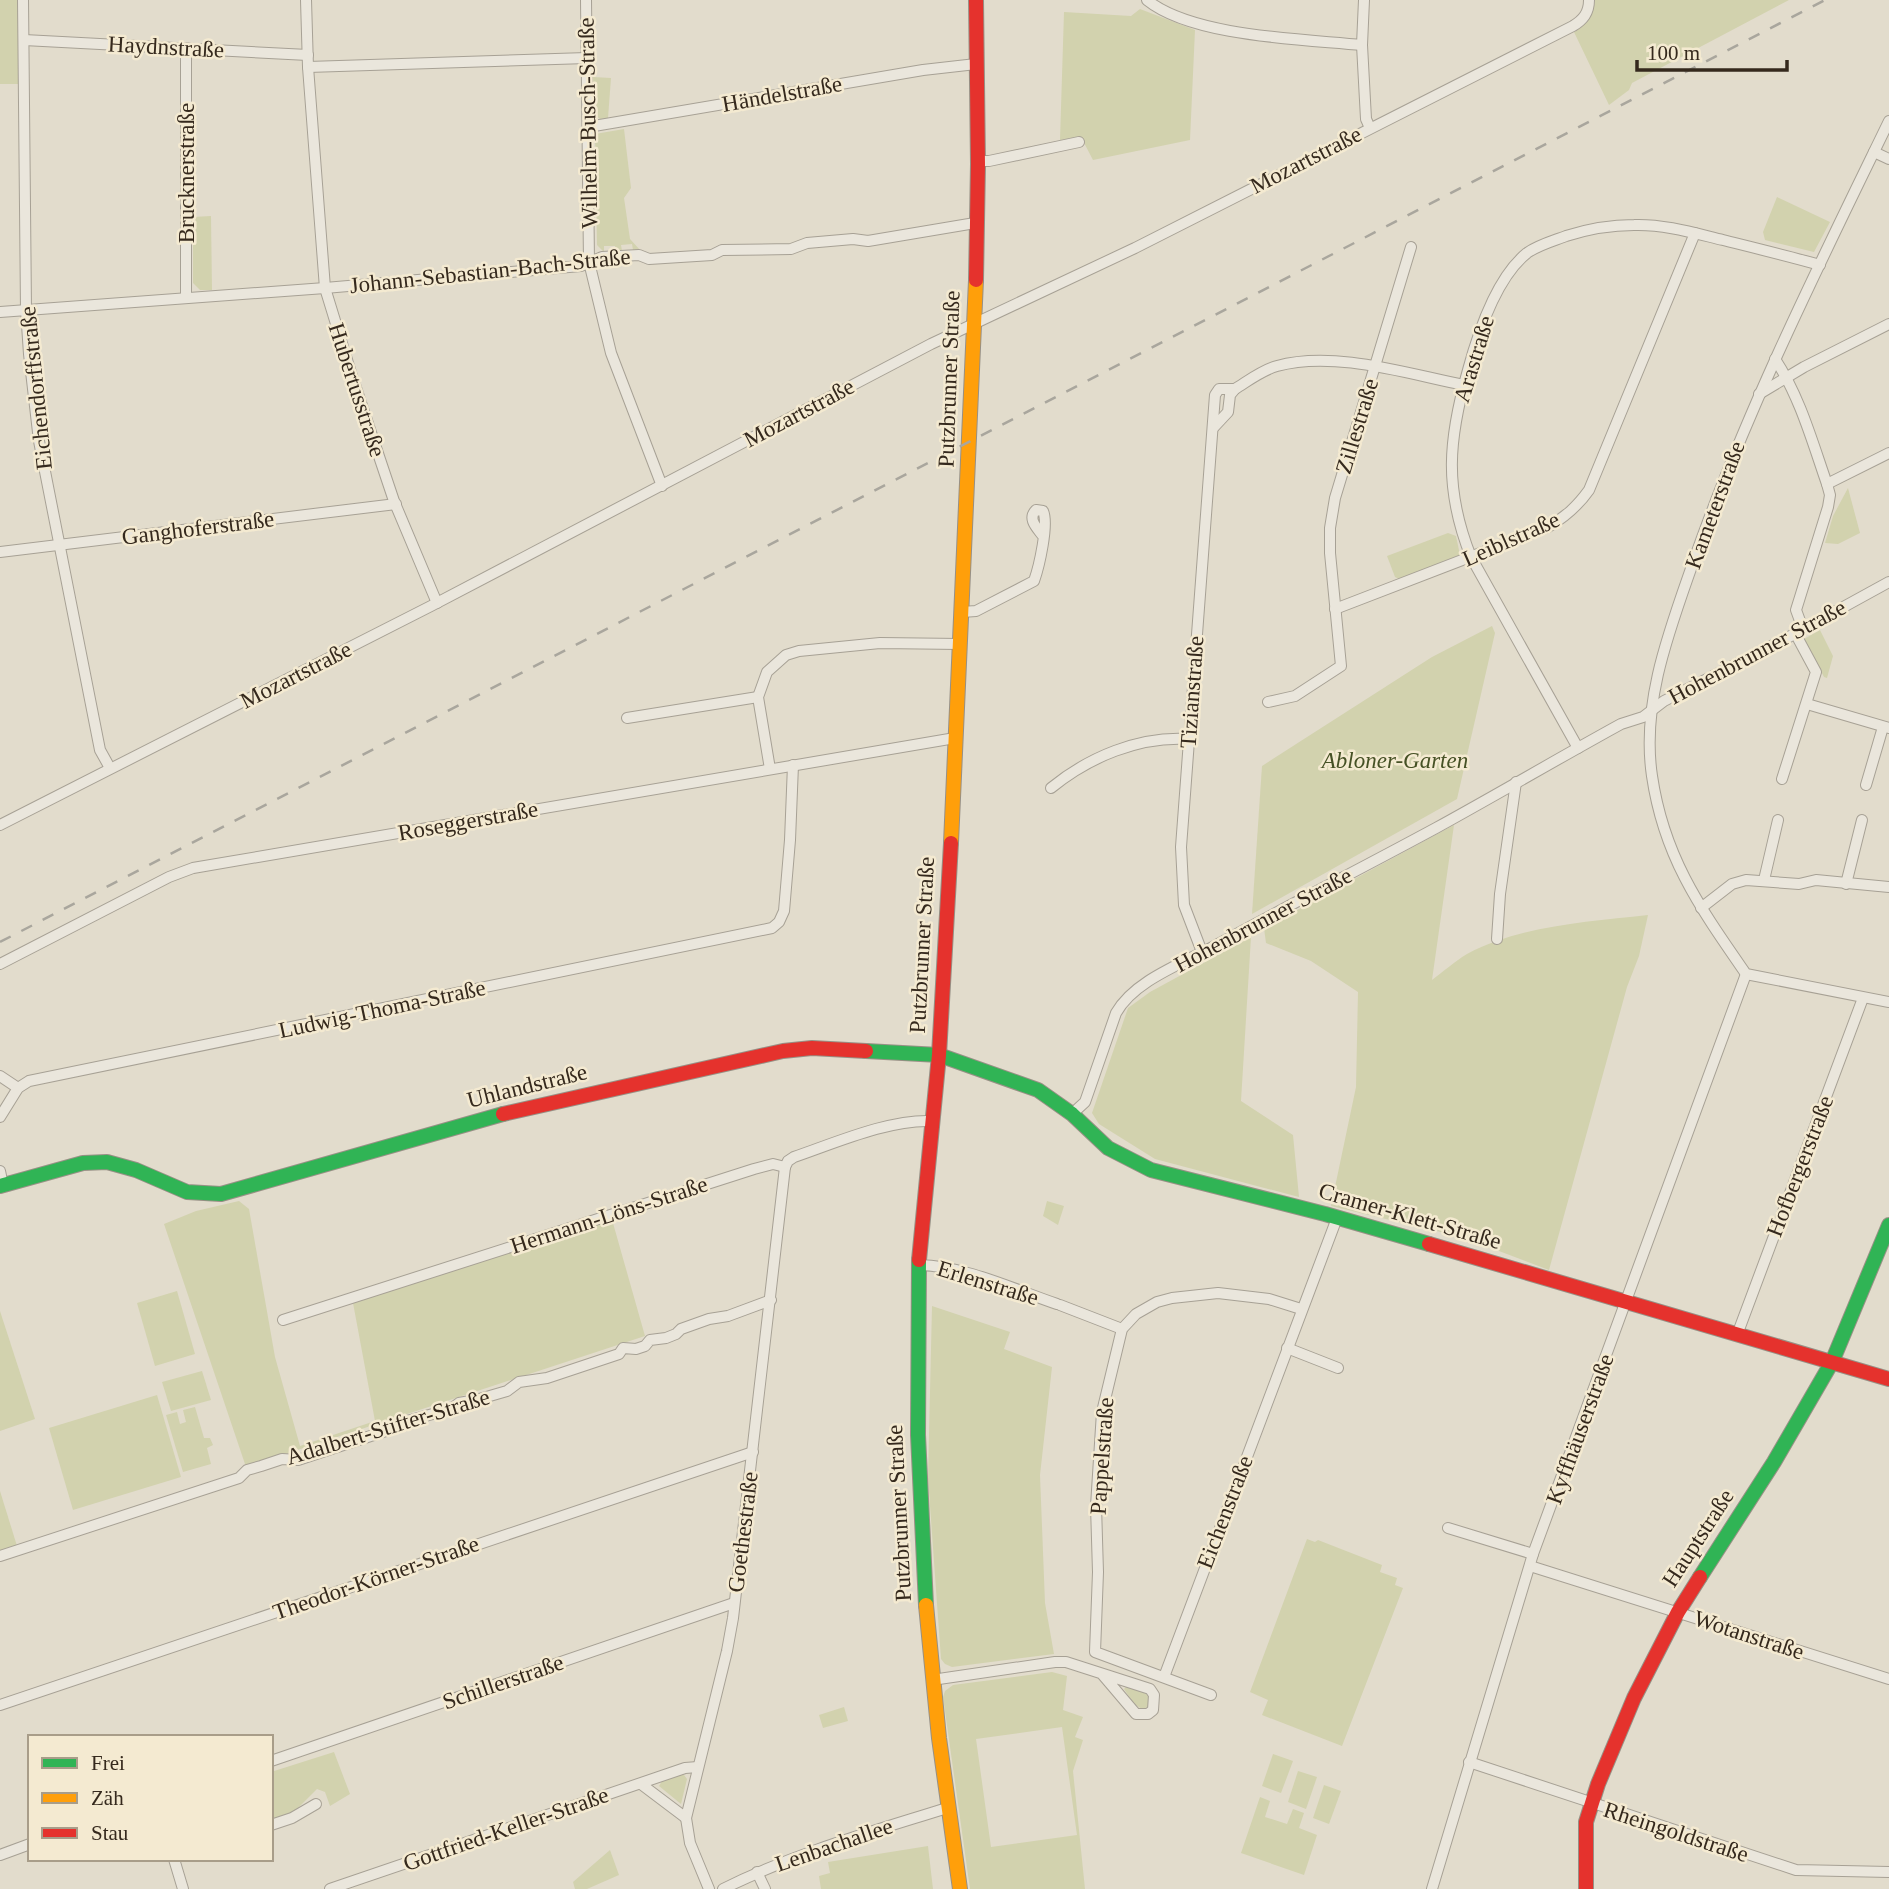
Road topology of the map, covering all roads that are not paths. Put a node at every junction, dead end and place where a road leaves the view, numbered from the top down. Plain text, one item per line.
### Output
1 (23, 0) edge
2 (306, 0) edge
3 (586, 0) edge
4 (976, 0) edge
5 (1147, 0) edge
6 (1364, 0) edge
7 (1590, 0) edge
8 (24, 40) junction
9 (1362, 46) junction
10 (187, 48) junction
11 (308, 55) junction
12 (587, 58) junction
13 (976, 64) junction
14 (309, 67) junction
15 (1889, 121) edge
16 (588, 127) junction
17 (1370, 128) junction
18 (1079, 142) dead end
19 (1874, 152) junction
20 (1889, 159) edge
21 (976, 161) junction
22 (975, 223) junction
23 (1695, 233) junction
24 (1411, 247) dead end
25 (590, 262) junction
26 (1820, 265) junction
27 (325, 288) junction
28 (186, 298) junction
29 (26, 310) junction
30 (0, 312) edge
31 (975, 322) junction
32 (1889, 324) edge
33 (1775, 359) junction
34 (1376, 367) junction
35 (1787, 376) junction
36 (1464, 385) junction
37 (1759, 394) junction
38 (1889, 453) edge
39 (1826, 484) junction
40 (662, 486) junction
41 (396, 504) junction
42 (1042, 536) dead end
43 (61, 545) junction
44 (0, 552) edge
45 (1471, 557) junction
46 (1889, 582) edge
47 (437, 603) junction
48 (1335, 609) junction
49 (962, 612) junction
50 (1799, 631) junction
51 (960, 644) junction
52 (758, 697) junction
53 (1268, 702) dead end
54 (1807, 704) junction
55 (1654, 709) junction
56 (627, 718) dead end
57 (1886, 728) edge
58 (955, 738) junction
59 (1188, 739) junction
60 (1578, 748) junction
61 (793, 765) junction
62 (110, 768) junction
63 (770, 769) junction
64 (1782, 779) dead end
65 (1516, 782) junction
66 (1866, 785) dead end
67 (1051, 788) dead end
68 (1778, 820) dead end
69 (1862, 820) dead end
70 (0, 825) edge
71 (1764, 880) junction
72 (1846, 884) junction
73 (1889, 887) edge
74 (1701, 908) junction
75 (1497, 939) dead end
76 (1202, 952) junction
77 (0, 964) edge
78 (1746, 974) junction
79 (1863, 998) junction
80 (1889, 1002) edge
81 (939, 1055) junction
82 (0, 1076) edge
83 (19, 1088) junction
84 (1072, 1114) junction
85 (0, 1117) edge
86 (932, 1121) junction
87 (785, 1167) junction
88 (1, 1181) edge
89 (1337, 1218) junction
90 (1889, 1225) edge
91 (919, 1265) junction
92 (771, 1300) junction
93 (1626, 1303) junction
94 (1301, 1309) junction
95 (284, 1320) dead end
96 (1122, 1329) junction
97 (1737, 1335) junction
98 (1287, 1348) junction
99 (1832, 1362) junction
100 (1338, 1368) dead end
101 (1889, 1379) edge
102 (753, 1452) junction
103 (1448, 1528) dead end
104 (0, 1556) edge
105 (1531, 1560) junction
106 (734, 1603) junction
107 (1678, 1612) junction
108 (1102, 1674) junction
109 (1164, 1676) junction
110 (1889, 1679) edge
111 (932, 1680) junction
112 (1211, 1695) dead end
113 (0, 1705) edge
114 (273, 1760) edge
115 (1469, 1762) junction
116 (698, 1767) junction
117 (641, 1784) junction
118 (1591, 1803) junction
119 (316, 1804) dead end
120 (947, 1808) junction
121 (686, 1818) junction
122 (273, 1824) edge
123 (28, 1845) edge
124 (0, 1854) edge
125 (175, 1861) edge
126 (757, 1872) junction
127 (1889, 1872) edge
128 (183, 1889) edge
129 (330, 1889) edge
130 (709, 1889) edge
131 (723, 1889) edge
132 (765, 1889) edge
133 (960, 1889) edge
134 (1432, 1889) edge
135 (1586, 1889) edge

1 - 8 street, Eichendorffstraße
2 - 11 street, Hubertusstraße
3 - 12 street, Wilhelm-Busch-Straße
4 - 13 street, Putzbrunner Straße
5 - 9 street
6 - 9 street
7 - 17 street, Mozartstraße
8 - 10 street, Haydnstraße
8 - 29 street, Eichendorffstraße
9 - 17 street
10 - 11 street, Haydnstraße
10 - 28 street, Brucknerstraße
11 - 14 street, Hubertusstraße
12 - 14 street
12 - 16 street, Wilhelm-Busch-Straße
13 - 16 street, Händelstraße
13 - 21 street, Putzbrunner Straße
14 - 27 street, Hubertusstraße
15 - 19 street, Kameterstraße
16 - 25 street, Wilhelm-Busch-Straße
17 - 31 street, Mozartstraße
18 - 21 street
19 - 20 street
19 - 26 street, Kameterstraße
21 - 22 street, Putzbrunner Straße
22 - 25 street, Johann-Sebastian-Bach-Straße
22 - 31 street, Putzbrunner Straße
23 - 26 street, Arastraße
23 - 36 street, Arastraße
23 - 45 street, Leiblstraße
24 - 34 street, Zillestraße
25 - 27 street, Johann-Sebastian-Bach-Straße
25 - 40 street, Wilhelm-Busch-Straße
26 - 33 street, Kameterstraße
27 - 28 street, Johann-Sebastian-Bach-Straße
27 - 41 street, Hubertusstraße
28 - 29 street, Johann-Sebastian-Bach-Straße
29 - 30 street, Johann-Sebastian-Bach-Straße
29 - 43 street, Eichendorffstraße
31 - 40 street, Mozartstraße
31 - 49 street, Putzbrunner Straße
32 - 35 street
33 - 35 street
33 - 37 street, Kameterstraße
34 - 36 street, Tizianstraße
34 - 48 street, Zillestraße
34 - 59 street, Tizianstraße
35 - 37 street
35 - 39 street
36 - 45 street, Arastraße
37 - 55 street, Kameterstraße
38 - 39 street
39 - 50 street
40 - 47 street, Mozartstraße
41 - 43 street, Ganghoferstraße
41 - 47 street, Hubertusstraße
42 - 49 street
43 - 44 street, Ganghoferstraße
43 - 62 street, Eichendorffstraße
45 - 48 street, Leiblstraße
45 - 60 street, Arastraße
46 - 50 street, Hohenbrunner Straße
47 - 62 street, Mozartstraße
48 - 53 street
49 - 51 street, Putzbrunner Straße
50 - 54 street
50 - 55 street, Hohenbrunner Straße
51 - 52 street
51 - 58 street, Putzbrunner Straße
52 - 56 street
52 - 63 street
54 - 57 street
54 - 64 street
55 - 60 street, Hohenbrunner Straße
55 - 74 street, Kameterstraße
57 - 66 street
58 - 61 street, Roseggerstraße
58 - 81 street, Putzbrunner Straße
59 - 67 street
59 - 76 street, Tizianstraße
60 - 65 street, Hohenbrunner Straße
61 - 63 street, Roseggerstraße
61 - 83 street, Ludwig-Thoma-Straße
62 - 70 street, Mozartstraße
63 - 77 street, Roseggerstraße
65 - 75 street
65 - 76 street, Hohenbrunner Straße
68 - 71 street
69 - 72 street
71 - 72 street
71 - 74 street
72 - 73 street
74 - 78 street, Kameterstraße
76 - 84 street, Hohenbrunner Straße
78 - 79 street
78 - 93 street, Kyffhäuserstraße
79 - 80 street
79 - 97 street, Hofbergerstraße
81 - 84 street, Cramer-Klett-Straße
81 - 86 street, Putzbrunner Straße
81 - 88 street, Uhlandstraße
82 - 83 street
83 - 85 street
84 - 89 street, Cramer-Klett-Straße
86 - 87 street, Hermann-Löns-Straße
86 - 91 street, Putzbrunner Straße
87 - 92 street, Goethestraße
87 - 95 street, Hermann-Löns-Straße
89 - 93 street, Cramer-Klett-Straße
89 - 94 street, Eichenstraße
90 - 99 street, Hauptstraße
91 - 96 street, Erlenstraße
91 - 111 street, Putzbrunner Straße
92 - 102 street, Goethestraße
92 - 104 street, Adalbert-Stifter-Straße
93 - 97 street, Cramer-Klett-Straße
93 - 105 street, Kyffhäuserstraße
94 - 96 street
94 - 98 street, Eichenstraße
96 - 109 street, Pappelstraße
97 - 99 street, Cramer-Klett-Straße
98 - 100 street
98 - 109 street, Eichenstraße
99 - 101 street, Cramer-Klett-Straße
99 - 107 street, Hauptstraße
102 - 106 street, Goethestraße
102 - 113 street, Theodor-Körner-Straße
103 - 105 street, Wotanstraße
105 - 107 street, Wotanstraße
105 - 115 street, Kyffhäuserstraße
106 - 114 street, Schillerstraße
106 - 116 street, Goethestraße
107 - 110 street, Wotanstraße
107 - 118 street, Hauptstraße
108 - 108 street
108 - 111 street
109 - 112 street, Pappelstraße
111 - 120 street, Putzbrunner Straße
115 - 118 street, Rheingoldstraße
115 - 134 street, Kyffhäuserstraße
116 - 117 street, Gottfried-Keller-Straße
116 - 121 street, Goethestraße
117 - 121 street
117 - 129 street, Gottfried-Keller-Straße
118 - 127 street, Rheingoldstraße
118 - 135 street, Hauptstraße
119 - 122 street
120 - 126 street, Lenbachallee
120 - 133 street, Putzbrunner Straße
121 - 130 street, Goethestraße
123 - 124 street
125 - 128 street
126 - 131 street, Lenbachallee
126 - 132 street

